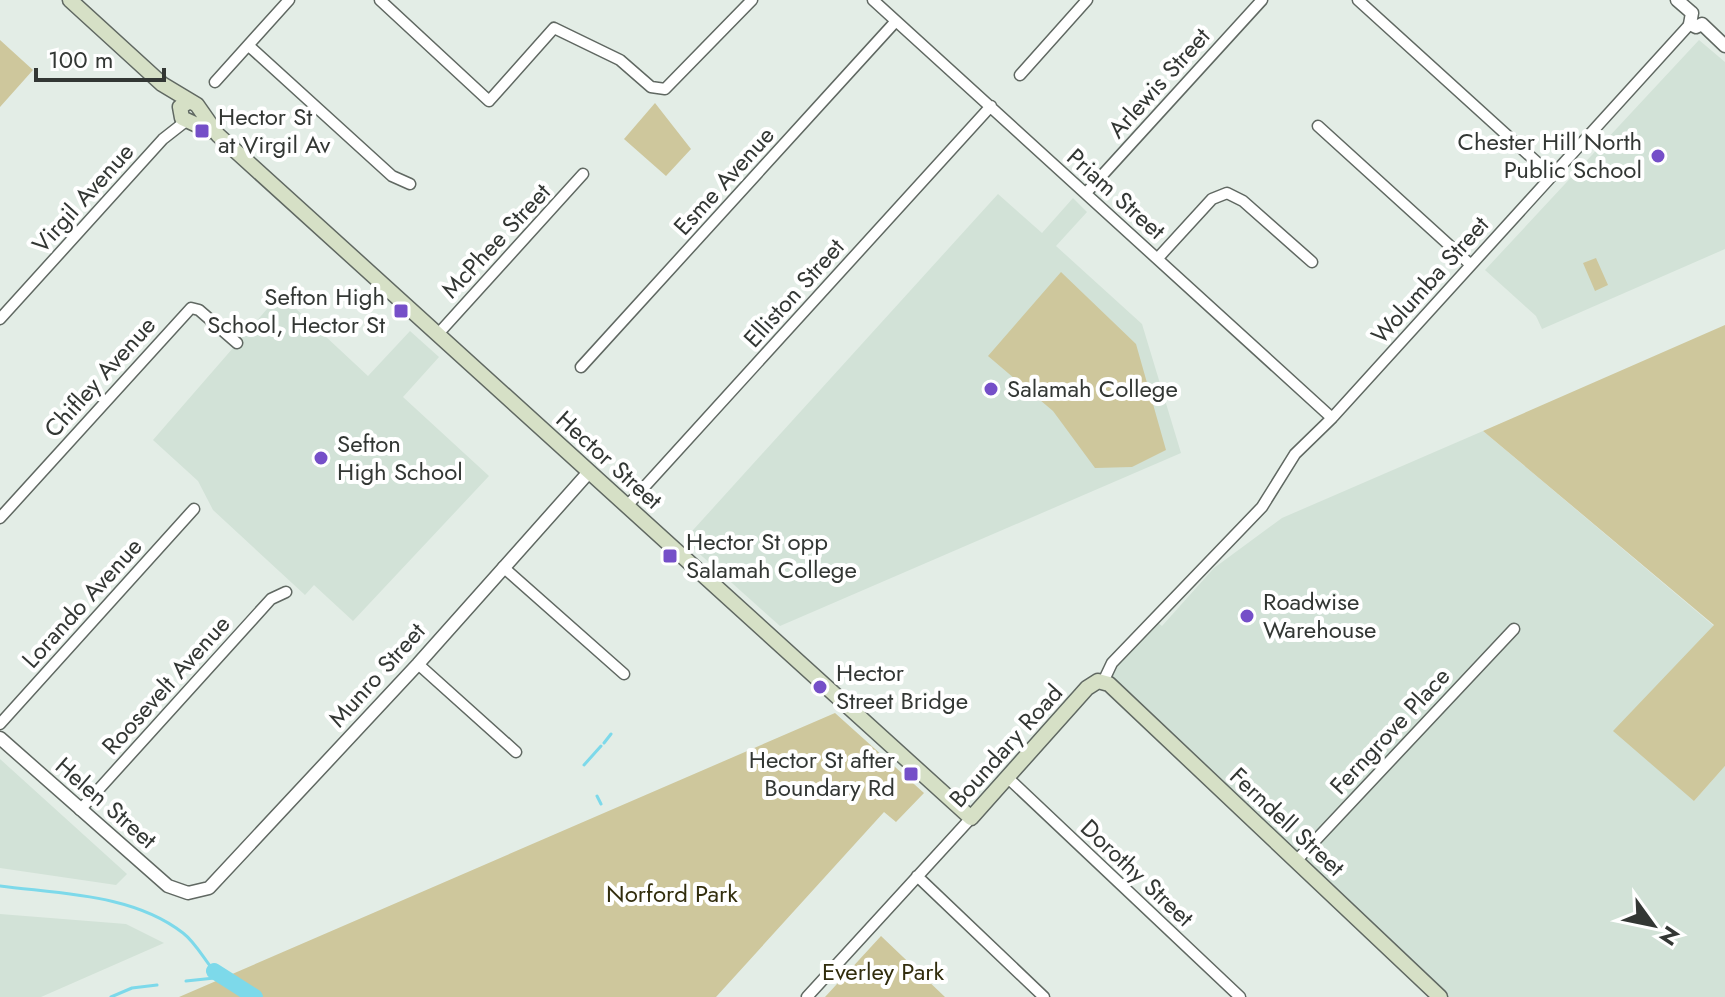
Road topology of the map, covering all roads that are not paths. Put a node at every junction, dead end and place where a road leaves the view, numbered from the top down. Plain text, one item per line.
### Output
1 (70, 0) edge
2 (289, 0) edge
3 (380, 0) edge
4 (752, 0) edge
5 (873, 0) edge
6 (1087, 0) edge
7 (1262, 0) edge
8 (1358, 0) edge
9 (1677, 0) edge
10 (896, 21) junction
11 (1694, 21) junction
12 (249, 46) junction
13 (1725, 46) edge
14 (1020, 75) dead end
15 (215, 82) dead end
16 (991, 106) junction
17 (187, 113) junction
18 (1318, 126) dead end
19 (583, 174) dead end
20 (1552, 176) junction
21 (410, 184) dead end
22 (1086, 193) junction
23 (1158, 258) junction
24 (1312, 262) dead end
25 (1471, 265) junction
26 (0, 319) edge
27 (438, 334) junction
28 (237, 343) dead end
29 (581, 367) dead end
30 (1332, 418) junction
31 (1295, 454) joint
32 (589, 472) junction
33 (627, 506) junction
34 (194, 509) dead end
35 (0, 518) edge
36 (503, 567) junction
37 (286, 592) dead end
38 (1514, 629) dead end
39 (418, 664) junction
40 (624, 674) dead end
41 (1103, 682) junction
42 (0, 724) edge
43 (0, 738) edge
44 (516, 752) dead end
45 (1007, 777) junction
46 (80, 810) junction
47 (971, 818) junction
48 (1296, 861) junction
49 (917, 876) junction
50 (188, 893) joint
51 (807, 997) edge
52 (1044, 997) edge
53 (1240, 997) edge
54 (1440, 997) edge

1 - 17 main road, Hector Street
2 - 12 street
3 - 4 street
5 - 10 street, Priam Street
6 - 14 street
7 - 22 street, Arlewis Street
8 - 20 street
9 - 11 street
10 - 16 street, Priam Street
10 - 29 street, Esme Avenue
11 - 13 street
11 - 20 street, Wolumba Street
12 - 15 street
12 - 21 street
16 - 22 street, Priam Street
16 - 33 street, Elliston Street
17 - 26 street, Virgil Avenue
17 - 27 main road, Hector Street
18 - 25 street
19 - 27 street, McPhee Street
20 - 25 street, Wolumba Street
22 - 23 street, Priam Street
23 - 24 street
23 - 30 street, Priam Street
25 - 30 street, Wolumba Street
27 - 32 main road, Hector Street
28 - 35 street, Chifley Avenue
30 - 31 street, Wolumba Street
31 - 41 street, Boundary Road
32 - 33 main road, Hector Street
32 - 36 street, Munro Street
33 - 47 main road, Hector Street
34 - 42 street, Lorando Avenue
36 - 39 street, Munro Street
36 - 40 street
37 - 46 street, Roosevelt Avenue
38 - 48 street, Ferngrove Place
39 - 44 street
39 - 50 street, Munro Street
41 - 45 main road, Boundary Road
41 - 48 main road, Ferndell Street
43 - 46 street, Helen Street
45 - 47 main road, Boundary Road
45 - 53 street, Dorothy Street
46 - 50 street, Helen Street
47 - 49 street, Boundary Road
48 - 54 main road, Ferndell Street
49 - 51 street, Boundary Road
49 - 52 street

